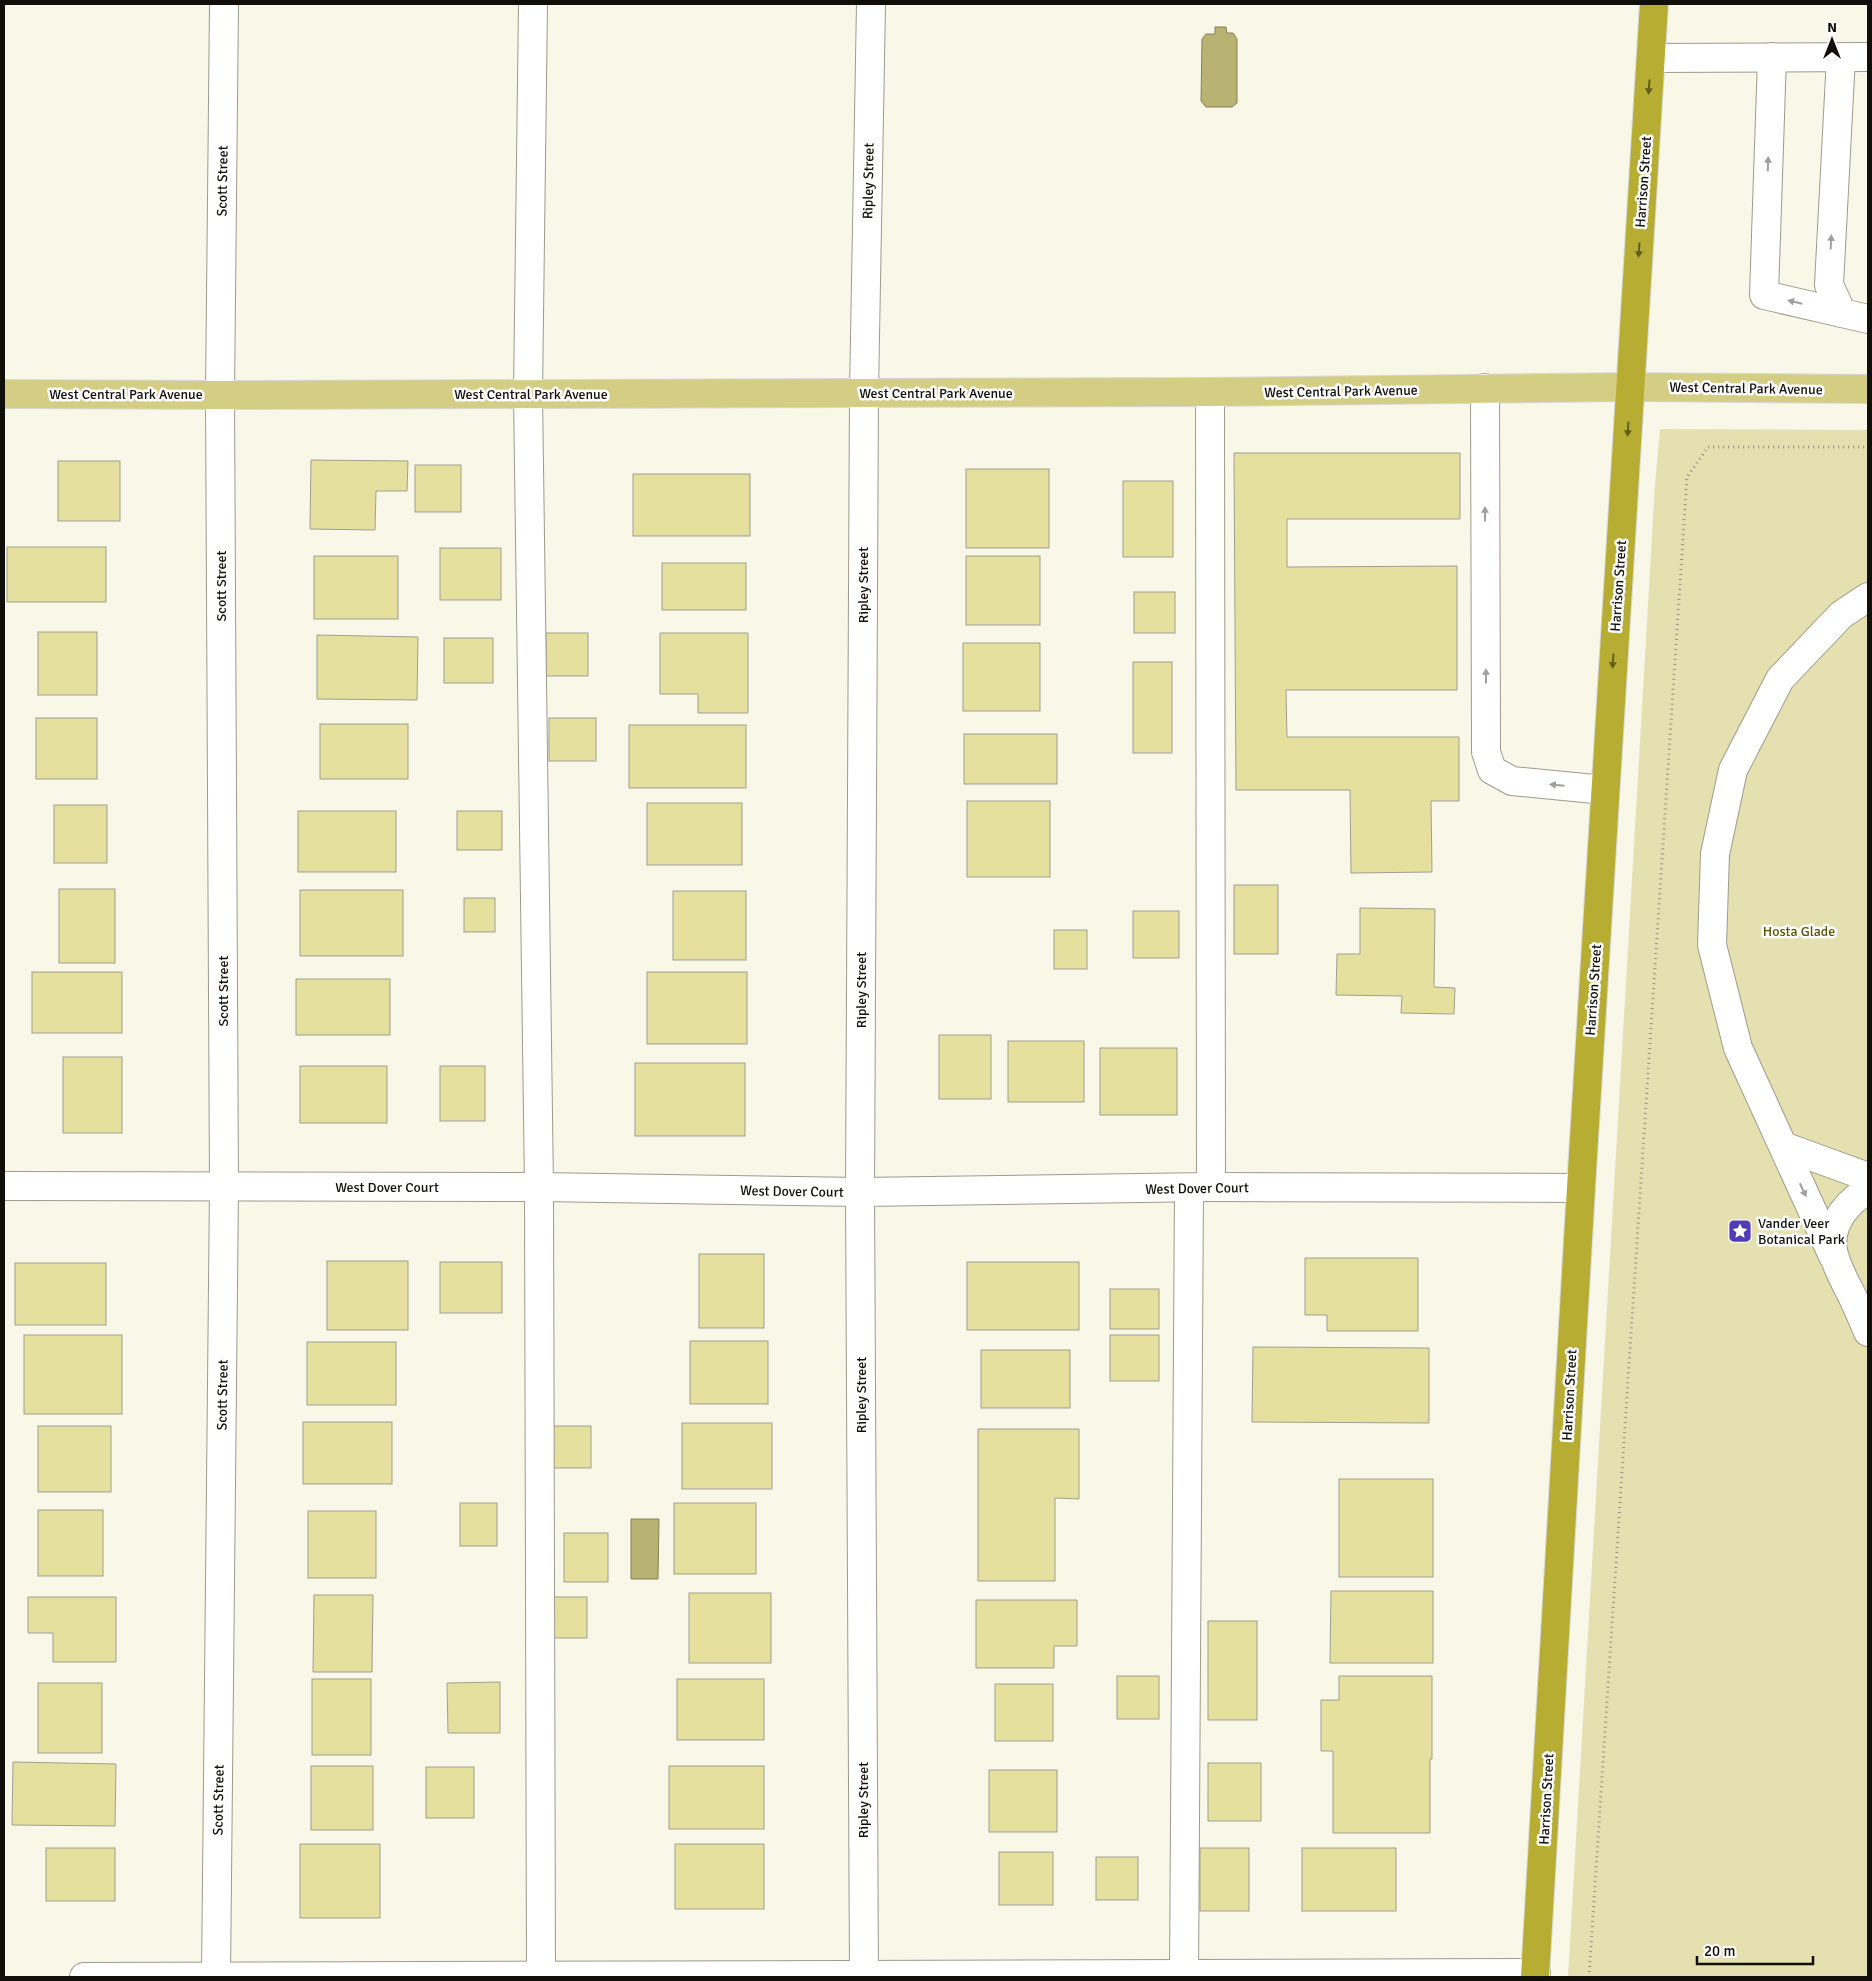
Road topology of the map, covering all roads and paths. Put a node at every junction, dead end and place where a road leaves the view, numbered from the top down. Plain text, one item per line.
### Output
1 (224, 4) edge
2 (533, 4) edge
3 (871, 4) edge
4 (1654, 4) edge
5 (1772, 57) junction
6 (1840, 57) junction
7 (1868, 57) edge
8 (1651, 58) junction
9 (1855, 316) edge
10 (1630, 386) junction
11 (1485, 388) junction
12 (1868, 389) edge
13 (1210, 392) junction
14 (864, 393) junction
15 (4, 394) edge
16 (528, 394) junction
17 (220, 395) junction
18 (1868, 447) edge
19 (1868, 597) edge
20 (1605, 790) junction
21 (1783, 1146) junction
22 (1868, 1177) edge
23 (4, 1186) edge
24 (224, 1187) junction
25 (539, 1187) junction
26 (1200, 1187) junction
27 (1581, 1188) junction
28 (1868, 1191) edge
29 (860, 1192) junction
30 (1833, 1256) junction
31 (1858, 1293) edge
32 (1868, 1332) edge
33 (1536, 1975) edge
34 (864, 1976) edge
35 (1184, 1976) edge
36 (84, 1977) edge
37 (216, 1977) edge
38 (541, 1977) edge
39 (1589, 1977) edge

1 - 17 street, Scott Street
2 - 16 street
3 - 14 street, Ripley Street
4 - 8 highway, Harrison Street
5 - 6 street
5 - 8 street
9 -> 5 street
6 - 7 street
9 -> 6 street
8 -> 10 highway, Harrison Street
10 - 11 main road, West Central Park Avenue
10 - 12 main road, West Central Park Avenue
10 -> 20 highway, Harrison Street
11 - 13 main road, West Central Park Avenue
20 -> 11 street
13 - 14 main road, West Central Park Avenue
13 - 26 street
14 - 16 main road, West Central Park Avenue
14 - 29 street, Ripley Street
15 - 17 main road, West Central Park Avenue
16 - 17 main road, West Central Park Avenue
16 - 25 street
17 - 24 street, Scott Street
18 - 39 path
19 - 21 street
20 - 27 highway, Harrison Street
21 - 22 street
21 -> 30 street
23 - 24 street, West Dover Court
24 - 25 street, West Dover Court
24 - 37 street, Scott Street
25 - 29 street, West Dover Court
25 - 38 street
26 - 27 street, West Dover Court
26 - 29 street, West Dover Court
26 - 35 street
27 - 33 highway, Harrison Street
28 - 30 street
29 - 34 street, Ripley Street
30 - 31 street
31 - 32 street
33 - 35 street
34 - 35 street
34 - 38 street
36 - 37 street
37 - 38 street

